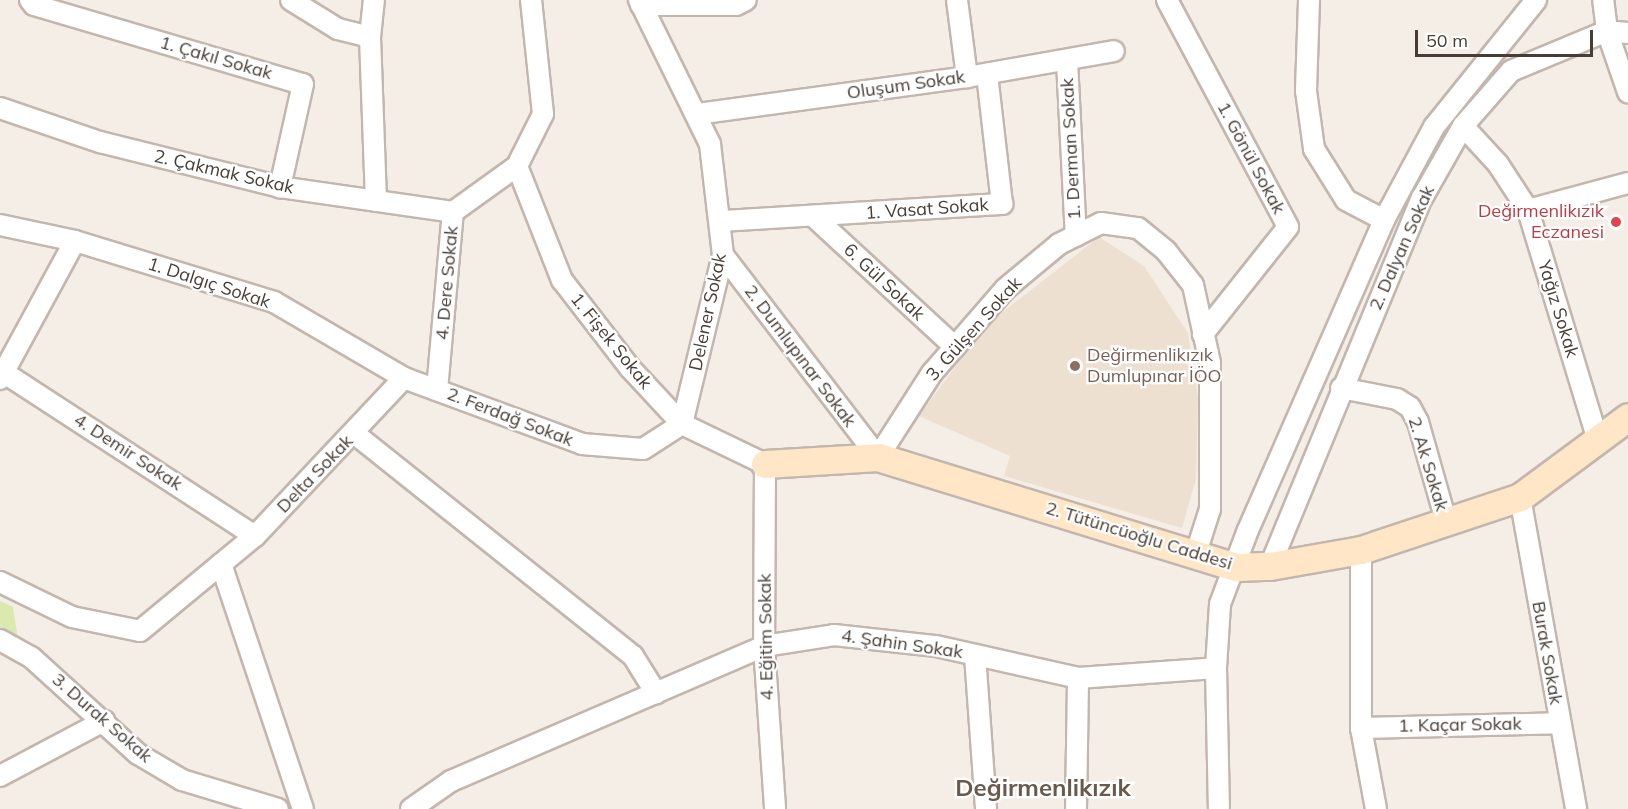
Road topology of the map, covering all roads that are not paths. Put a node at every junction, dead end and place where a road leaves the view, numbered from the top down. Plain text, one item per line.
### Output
1 (30, 0) edge
2 (291, 0) edge
3 (374, 0) edge
4 (531, 0) edge
5 (746, 0) edge
6 (957, 0) edge
7 (1167, 0) edge
8 (1309, 0) edge
9 (1536, 0) edge
10 (1604, 0) edge
11 (640, 3) edge
12 (1607, 31) junction
13 (1628, 33) edge
14 (370, 37) junction
15 (1114, 51) dead end
16 (1067, 61) junction
17 (987, 74) junction
18 (967, 77) junction
19 (1628, 92) edge
20 (0, 108) edge
21 (697, 114) junction
22 (1463, 126) junction
23 (517, 166) junction
24 (1628, 183) edge
25 (280, 187) junction
26 (376, 201) junction
27 (1528, 210) junction
28 (453, 212) junction
29 (813, 216) junction
30 (1384, 220) junction
31 (722, 222) junction
32 (0, 225) edge
33 (1076, 236) junction
34 (75, 241) junction
35 (723, 255) junction
36 (1203, 334) junction
37 (955, 347) junction
38 (1, 374) edge
39 (404, 378) junction
40 (1341, 388) junction
41 (437, 390) junction
42 (1628, 417) edge
43 (682, 424) junction
44 (355, 434) junction
45 (1598, 441) junction
46 (878, 457) junction
47 (765, 464) junction
48 (1520, 497) junction
49 (1446, 521) junction
50 (255, 536) junction
51 (1361, 550) junction
52 (1196, 553) junction
53 (221, 564) junction
54 (1270, 566) junction
55 (1236, 567) junction
56 (0, 582) edge
57 (0, 640) edge
58 (764, 646) junction
59 (975, 655) junction
60 (1216, 668) junction
61 (1078, 678) junction
62 (656, 693) junction
63 (104, 721) junction
64 (1559, 723) junction
65 (1361, 728) junction
66 (0, 776) edge
67 (278, 809) edge
68 (303, 809) edge
69 (411, 809) edge
70 (775, 809) edge
71 (986, 809) edge
72 (1076, 809) edge
73 (1219, 809) edge
74 (1376, 809) edge
75 (1576, 809) edge

1 - 25 street, 1. Çakıl Sokak
2 - 14 street
3 - 14 street
4 - 23 street, 4. Dere Sokak
5 - 11 street
6 - 18 street
7 - 36 street, 1. Gönül Sokak
8 - 30 street
9 - 30 street, 2. Dalyan Sokak
10 - 12 street
11 - 21 street, Delener Sokak
12 - 13 street
12 - 19 street
12 - 22 street, 2. Dalyan Sokak
14 - 26 street
15 - 16 street, Oluşum Sokak
16 - 17 street, Oluşum Sokak
16 - 33 street, 1. Derman Sokak
17 - 18 street, Oluşum Sokak
17 - 29 street, 1. Vasat Sokak
18 - 21 street, Oluşum Sokak
20 - 25 street, 2. Çakmak Sokak
21 - 31 street, Delener Sokak
22 - 27 street, Yağız Sokak
22 - 40 street, 2. Dalyan Sokak
23 - 28 street, 4. Dere Sokak
23 - 43 street, 1. Fişek Sokak
24 - 27 street
25 - 26 street, 2. Çakmak Sokak
26 - 28 street, 2. Çakmak Sokak
27 - 45 street, Yağız Sokak
28 - 41 street, 4. Dere Sokak
29 - 31 street, 1. Vasat Sokak
29 - 37 street, 6. Gül Sokak
30 - 55 street, 2. Dalyan Sokak
31 - 35 street, Delener Sokak
32 - 34 street, 1. Dalgıç Sokak
33 - 36 street, 3. Gülşen Sokak
33 - 37 street, 3. Gülşen Sokak
34 - 38 street
34 - 39 street, 1. Dalgıç Sokak
35 - 43 street, Delener Sokak
35 - 46 street, 2. Dumlupınar Sokak
36 - 52 street, 3. Gülşen Sokak
37 - 46 street, 3. Gülşen Sokak
38 - 50 street, 4. Demir Sokak
39 - 41 street, 2. Ferdağ Sokak
39 - 44 street, Delta Sokak
40 - 49 street, 2. Ak Sokak
40 - 54 street, 2. Dalyan Sokak
41 - 43 street, 2. Ferdağ Sokak
42 - 45 street, 2. Tütüncüoğlu Caddesi
43 - 47 street, 1. Fişek Sokak
44 - 50 street, Delta Sokak
44 - 62 street
45 - 48 street, 2. Tütüncüoğlu Caddesi
46 - 47 street, 2. Tütüncüoğlu Caddesi
46 - 52 street, 2. Tütüncüoğlu Caddesi
47 - 58 street, 4. Eğitim Sokak
48 - 49 street, 2. Tütüncüoğlu Caddesi
48 - 64 street, Burak Sokak
49 - 51 street, 2. Tütüncüoğlu Caddesi
50 - 53 street, Delta Sokak
51 - 54 street, 2. Tütüncüoğlu Caddesi
51 - 65 street
52 - 55 street, 2. Tütüncüoğlu Caddesi
53 - 56 street, Delta Sokak
53 - 68 street
54 - 55 street, 2. Tütüncüoğlu Caddesi
55 - 60 street
57 - 63 street, 3. Durak Sokak
58 - 59 street, 4. Şahin Sokak
58 - 62 street, 4. Şahin Sokak
58 - 70 street, 4. Eğitim Sokak
59 - 61 street, 4. Şahin Sokak
59 - 71 street
60 - 61 street, 4. Şahin Sokak
60 - 73 street
61 - 72 street
62 - 69 street, 4. Şahin Sokak
63 - 66 street
63 - 67 street, 3. Durak Sokak
64 - 65 street, 1. Kaçar Sokak
64 - 75 street, Burak Sokak
65 - 74 street

